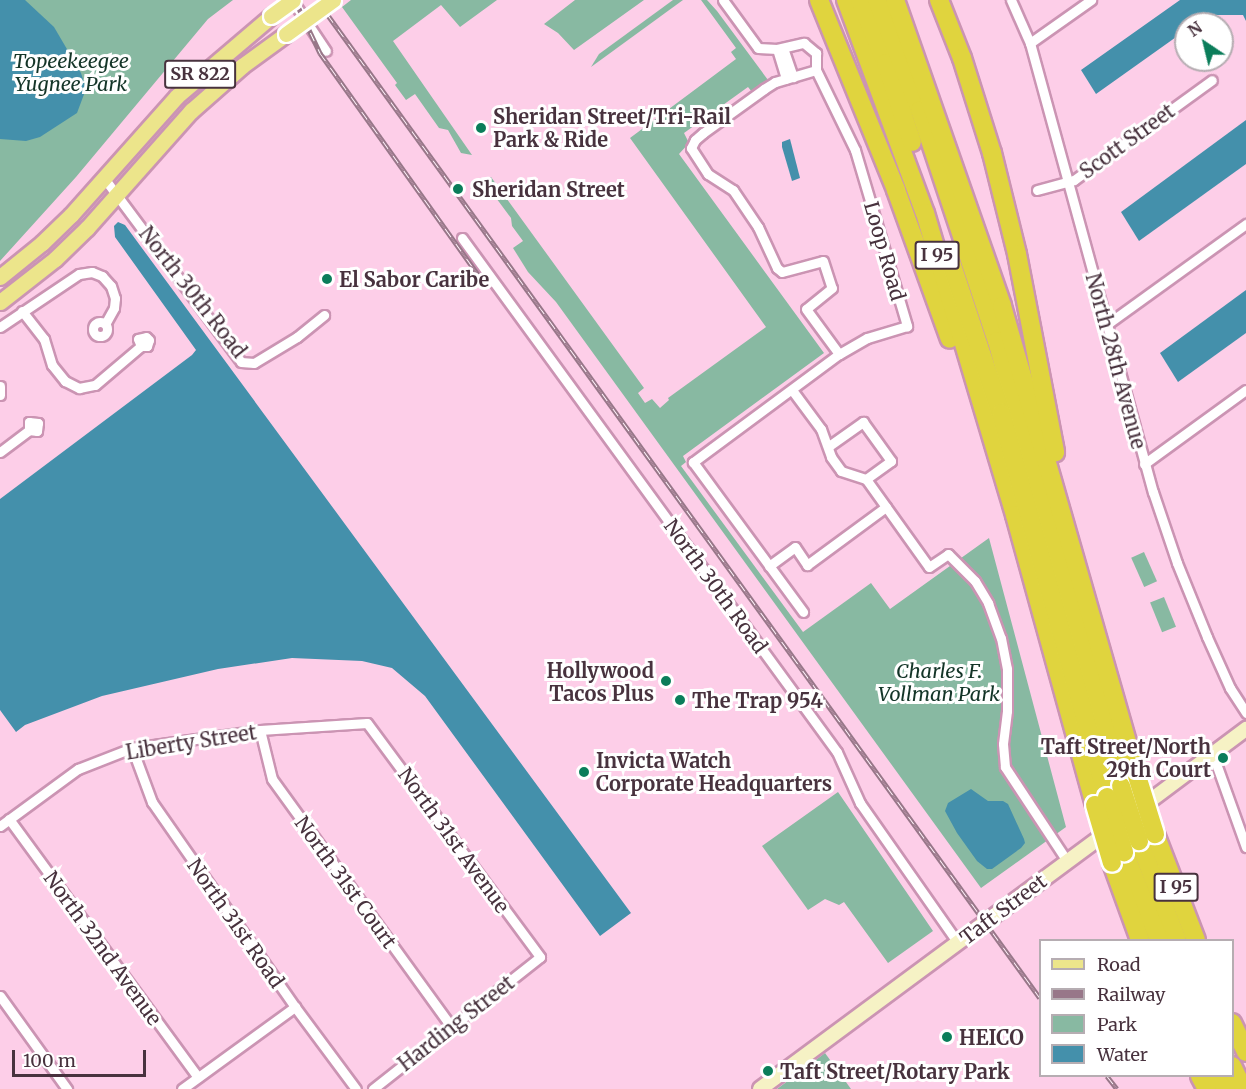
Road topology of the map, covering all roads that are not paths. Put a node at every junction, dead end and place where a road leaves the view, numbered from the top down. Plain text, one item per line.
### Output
1 (293, 0) edge
2 (333, 0) edge
3 (717, 0) edge
4 (819, 0) edge
5 (846, 0) edge
6 (860, 0) edge
7 (877, 0) edge
8 (895, 0) edge
9 (939, 0) edge
10 (1011, 0) edge
11 (1091, 0) edge
12 (725, 4) edge
13 (1029, 43) junction
14 (780, 49) junction
15 (326, 51) dead end
16 (816, 70) junction
17 (789, 78) junction
18 (1212, 80) dead end
19 (104, 178) junction
20 (1067, 182) junction
21 (1037, 190) dead end
22 (116, 194) junction
23 (1246, 224) edge
24 (462, 238) dead end
25 (0, 277) edge
26 (0, 302) edge
27 (22, 311) junction
28 (324, 315) dead end
29 (105, 324) dead end
30 (1106, 325) junction
31 (0, 327) edge
32 (141, 346) dead end
33 (839, 354) junction
34 (0, 386) edge
35 (792, 390) junction
36 (1246, 390) edge
37 (0, 395) edge
38 (29, 430) dead end
39 (828, 446) junction
40 (0, 452) edge
41 (1144, 464) junction
42 (866, 480) junction
43 (1059, 502) junction
44 (886, 507) junction
45 (1015, 515) junction
46 (769, 566) junction
47 (803, 612) dead end
48 (1246, 713) edge
49 (367, 723) joint
50 (1246, 729) edge
51 (260, 730) junction
52 (132, 748) junction
53 (1213, 755) junction
54 (1101, 801) junction
55 (9, 819) junction
56 (0, 825) edge
57 (1147, 837) junction
58 (1246, 847) edge
59 (1118, 858) junction
60 (1067, 861) junction
61 (1140, 939) edge
62 (1158, 939) edge
63 (1177, 939) edge
64 (1196, 939) edge
65 (958, 943) junction
66 (540, 957) joint
67 (0, 996) edge
68 (295, 1007) junction
69 (450, 1025) junction
70 (1234, 1025) edge
71 (1245, 1051) edge
72 (1234, 1068) edge
73 (198, 1077) junction
74 (1207, 1080) edge
75 (67, 1089) edge
76 (182, 1089) edge
77 (356, 1089) edge
78 (373, 1089) edge
79 (760, 1089) edge
80 (1226, 1089) edge
81 (1243, 1089) edge

1 - 15 street
1 - 19 main road, SR 822, bridge
2 - 22 main road, SR 822, bridge
3 - 12 street
4 - 45 highway
5 - 45 highway, I 95
6 - 54 highway
7 - 57 highway, bridge
8 - 43 highway, I 95
9 - 43 highway
10 - 13 street, North 28th Avenue
11 - 13 street
12 - 14 street
13 - 20 street, North 28th Avenue
14 - 16 street, Loop Road
14 - 17 street
16 - 17 street
16 - 33 street, Loop Road
17 - 33 street
18 - 20 street, Scott Street
19 - 22 street, North 30th Road
19 - 25 main road, SR 822
20 - 21 street, Scott Street
20 - 30 street, North 28th Avenue
22 - 26 main road, SR 822
22 - 28 street, North 30th Road
23 - 30 street
24 - 65 street, North 30th Road
27 - 29 street
27 - 31 street
27 - 32 street
30 - 41 street, North 28th Avenue
33 - 35 street
34 - 37 street
35 - 39 street
35 - 46 street
36 - 41 street
38 - 40 street
39 - 42 street
39 - 42 street
41 - 48 street, North 28th Avenue
42 - 44 street
43 - 57 highway, I 95, bridge
44 - 46 street
44 - 60 street
45 - 54 highway, I 95
46 - 47 street
49 - 51 street, Liberty Street
49 - 66 street, North 31st Avenue
50 - 53 street, Taft Street
51 - 52 street, Liberty Street
51 - 69 street, North 31st Court
52 - 55 street, Liberty Street
52 - 68 street, North 31st Road
53 - 58 street
53 - 60 street, Taft Street
54 - 59 highway, I 95, bridge
55 - 56 street, Liberty Street
55 - 73 street, North 32nd Avenue
57 - 63 highway
57 - 64 highway, I 95
59 - 61 highway, I 95
59 - 62 highway
60 - 65 street, Taft Street
65 - 79 street, Taft Street
66 - 69 street, Harding Street
67 - 75 street
68 - 73 street
68 - 77 street, North 31st Road
69 - 78 street, Harding Street
70 - 71 highway
72 - 81 highway
73 - 76 street
74 - 80 highway

